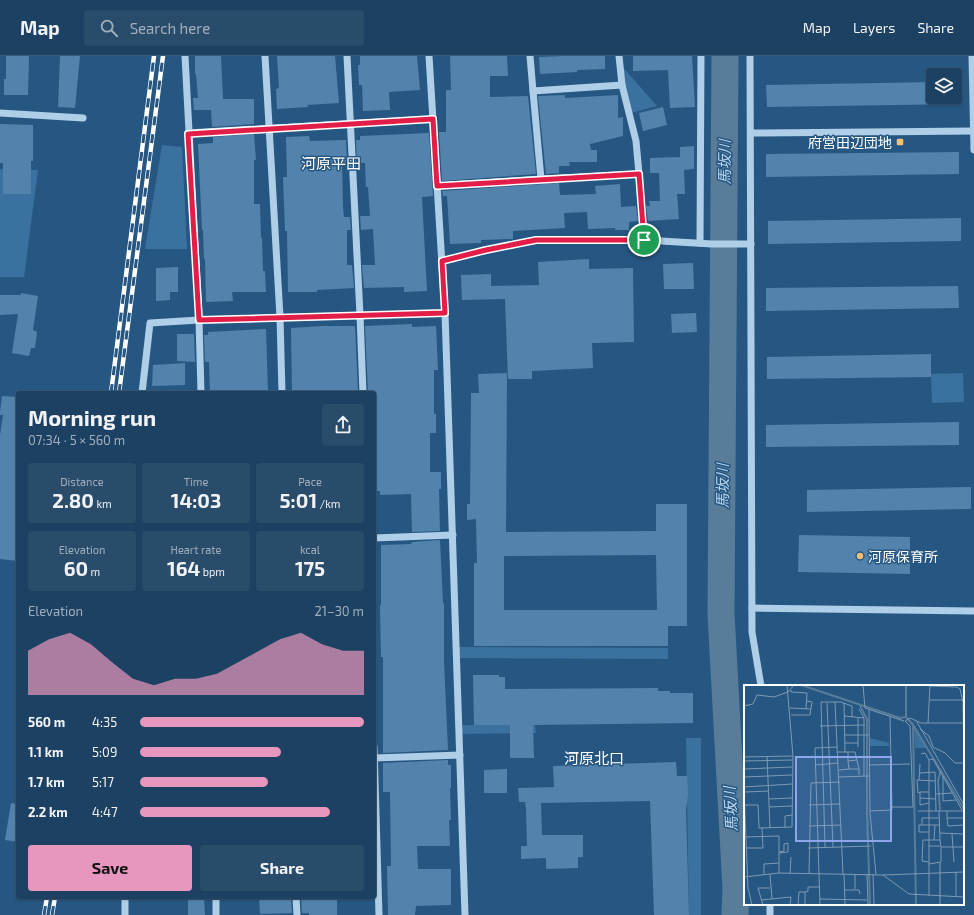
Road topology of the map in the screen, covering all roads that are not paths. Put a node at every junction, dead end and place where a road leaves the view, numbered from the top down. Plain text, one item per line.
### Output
1 (185, 56) edge
2 (265, 56) edge
3 (347, 56) edge
4 (429, 56) edge
5 (530, 56) edge
6 (619, 56) edge
7 (702, 56) edge
8 (750, 56) edge
9 (972, 56) edge
10 (622, 85) junction
11 (532, 91) junction
12 (0, 113) edge
13 (83, 118) dead end
14 (433, 119) junction
15 (350, 124) junction
16 (270, 129) junction
17 (974, 131) edge
18 (188, 134) junction
19 (751, 134) junction
20 (974, 150) edge
21 (639, 174) junction
22 (541, 179) junction
23 (437, 186) junction
24 (644, 240) junction
25 (700, 243) junction
26 (747, 244) junction
27 (442, 261) junction
28 (445, 313) junction
29 (360, 315) junction
30 (280, 317) junction
31 (199, 320) junction
32 (142, 391) edge
33 (201, 391) edge
34 (282, 391) edge
35 (363, 391) edge
36 (453, 535) junction
37 (376, 538) edge
38 (752, 608) junction
39 (974, 611) edge
40 (760, 685) edge
41 (460, 755) junction
42 (376, 758) edge
43 (376, 821) edge
44 (125, 899) edge
45 (216, 899) edge
46 (296, 899) edge
47 (125, 915) edge
48 (216, 915) edge
49 (297, 915) edge
50 (379, 915) edge
51 (465, 915) edge

1 - 18 street
2 - 16 street
3 - 15 street
4 - 14 street
5 - 11 street
6 - 10 street
7 - 25 street
8 - 19 street
9 - 17 street
10 - 11 street
10 - 21 street
11 - 22 street
12 - 13 street
14 - 15 street
14 - 23 street
15 - 16 street
15 - 29 street
16 - 18 street
16 - 30 street
17 - 19 street
17 - 20 street
18 - 31 street
19 - 26 street
21 - 22 street
21 - 24 street
22 - 23 street
23 - 27 street
24 - 25 street
24 - 27 street
25 - 26 street
26 - 38 street
27 - 28 street
28 - 29 street
28 - 36 street
29 - 30 street
29 - 35 street
30 - 31 street
30 - 34 street
31 - 32 street
31 - 33 street
36 - 37 street
36 - 41 street
38 - 39 street
38 - 40 street
41 - 42 street
41 - 51 street
43 - 50 street
44 - 47 street
45 - 48 street
46 - 49 street

